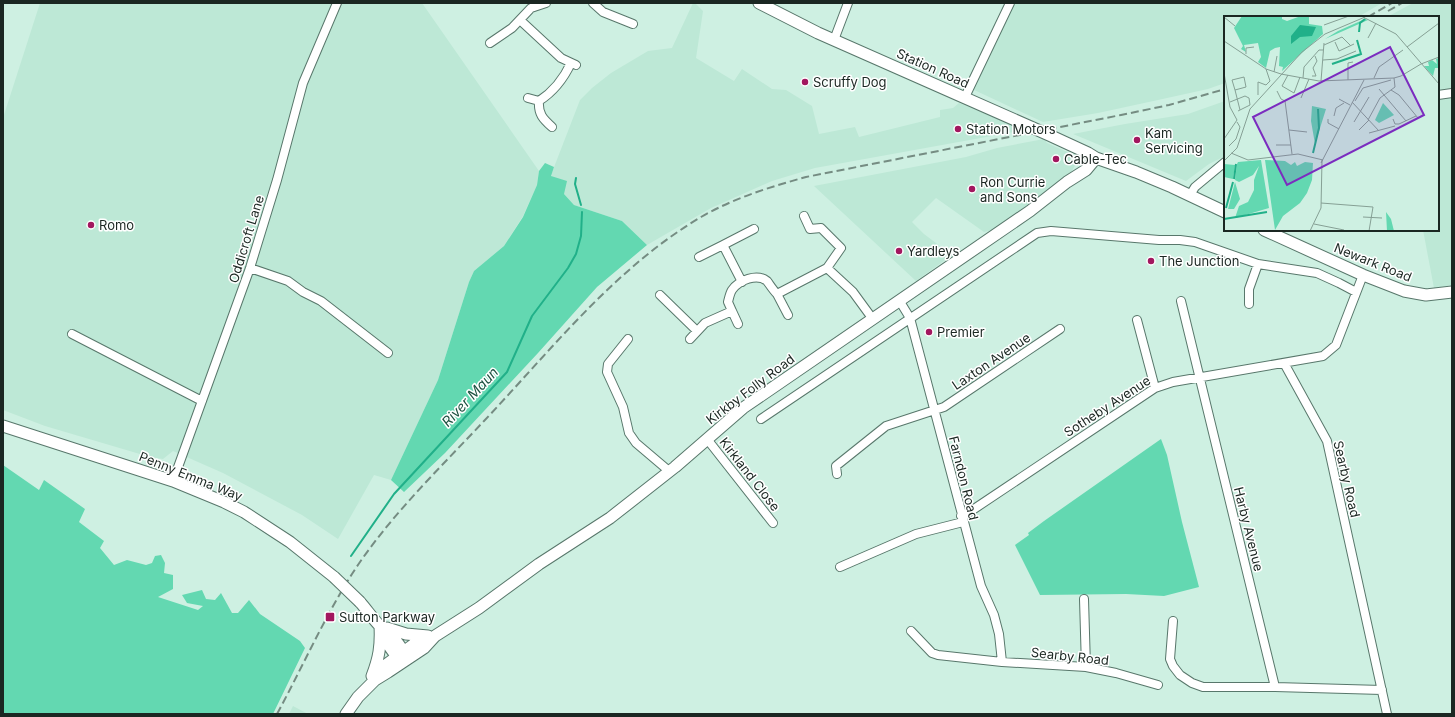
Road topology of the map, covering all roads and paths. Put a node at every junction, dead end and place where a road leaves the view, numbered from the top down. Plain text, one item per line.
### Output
1 (337, 3) edge
2 (546, 3) edge
3 (593, 3) edge
4 (759, 3) edge
5 (848, 3) edge
6 (1010, 3) edge
7 (520, 20) junction
8 (633, 24) dead end
9 (834, 40) junction
10 (490, 43) dead end
11 (1452, 93) edge
12 (1439, 95) edge
13 (965, 97) junction
14 (528, 98) dead end
15 (539, 101) junction
16 (552, 127) dead end
17 (1096, 158) junction
18 (1224, 163) edge
19 (1190, 195) junction
20 (1224, 212) edge
21 (804, 216) dead end
22 (754, 229) dead end
23 (1266, 231) edge
24 (723, 245) junction
25 (699, 257) dead end
26 (1258, 264) junction
27 (250, 268) junction
28 (827, 268) junction
29 (1363, 275) junction
30 (742, 282) junction
31 (1356, 292) junction
32 (1452, 292) edge
33 (777, 294) junction
34 (660, 295) dead end
35 (899, 300) junction
36 (1181, 301) dead end
37 (1249, 304) dead end
38 (732, 311) junction
39 (788, 315) dead end
40 (872, 318) junction
41 (910, 318) junction
42 (1137, 320) dead end
43 (738, 324) dead end
44 (1060, 329) dead end
45 (697, 331) junction
46 (72, 334) dead end
47 (628, 339) dead end
48 (690, 340) dead end
49 (388, 353) dead end
50 (1284, 363) junction
51 (1199, 377) junction
52 (1155, 388) junction
53 (202, 401) junction
54 (935, 411) junction
55 (761, 420) dead end
56 (3, 426) edge
57 (707, 439) junction
58 (669, 471) junction
59 (836, 474) dead end
60 (173, 481) junction
61 (962, 519) junction
62 (773, 523) dead end
63 (840, 567) dead end
64 (1084, 599) dead end
65 (1173, 621) dead end
66 (380, 626) junction
67 (911, 630) dead end
68 (435, 636) junction
69 (402, 656) junction
70 (1002, 662) junction
71 (1086, 667) junction
72 (371, 684) junction
73 (1158, 685) dead end
74 (1275, 687) junction
75 (1382, 690) junction
76 (346, 714) edge
77 (1388, 714) edge

1 - 27 street, Oddicroft Lane
2 - 7 street
3 - 8 street
4 - 9 main road, Station Road
5 - 9 street
6 - 13 street
7 - 10 street
7 - 15 street
9 - 13 main road, Station Road
11 - 12 street
13 - 17 main road, Station Road
14 - 15 street
15 - 16 street
17 - 19 main road
17 - 35 main road, Kirkby Folly Road
18 - 19 street
19 - 20 main road
21 - 28 street
22 - 24 street
23 - 29 main road, Newark Road
24 - 25 street
24 - 30 street
26 - 31 street
26 - 37 street
26 - 41 street
27 - 49 street
27 - 53 street, Oddicroft Lane
28 - 33 street
28 - 40 street
29 - 31 street
29 - 32 main road, Newark Road
30 - 33 street
30 - 38 street
31 - 50 street
33 - 39 street
34 - 45 street
35 - 40 main road, Kirkby Folly Road
35 - 41 street, Farndon Road
36 - 51 street, Harby Avenue
38 - 43 street
38 - 45 street
40 - 57 main road, Kirkby Folly Road
41 - 54 street, Farndon Road
41 - 55 street
42 - 52 street
44 - 54 street, Laxton Avenue
45 - 48 street
46 - 53 street
47 - 58 street
50 - 51 street, Sotheby Avenue
50 - 75 street, Searby Road
51 - 52 street, Sotheby Avenue
51 - 74 street, Harby Avenue
52 - 61 street, Sotheby Avenue
53 - 60 street, Oddicroft Lane
54 - 59 street, Laxton Avenue
54 - 61 street, Farndon Road
56 - 60 main road, Penny Emma Way
57 - 58 main road, Kirkby Folly Road
57 - 62 street, Kirkland Close
58 - 68 main road, Kirkby Folly Road
60 - 66 main road, Penny Emma Way, bridge
61 - 63 street, Sotheby Avenue
61 - 70 street, Farndon Road
64 - 71 street
65 - 74 street
66 - 68 main road
66 - 69 main road, Penny Emma Way
66 - 72 main road
67 - 70 street, Searby Road
68 - 69 main road, Kirkby Folly Road
69 - 72 main road, Kirkby Folly Road
70 - 71 street, Searby Road
71 - 73 street, Searby Road
72 - 76 main road, Kirkby Folly Road
74 - 75 street
75 - 77 street, Searby Road

